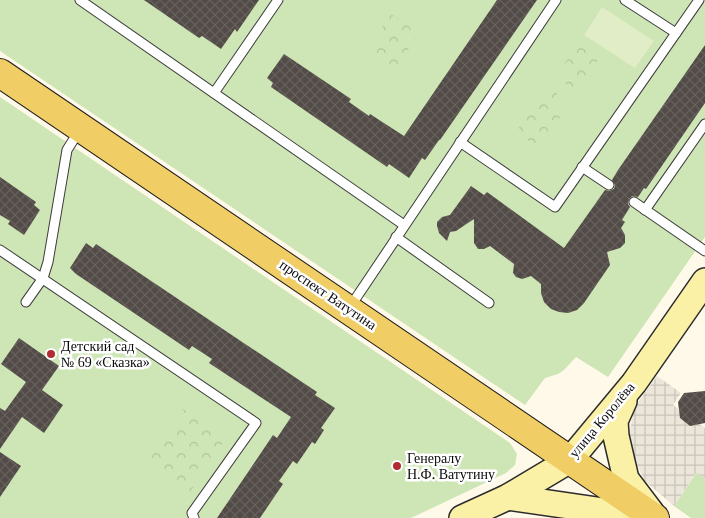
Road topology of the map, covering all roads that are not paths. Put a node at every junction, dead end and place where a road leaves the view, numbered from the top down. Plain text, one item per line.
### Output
1 (80, 0) edge
2 (278, 0) edge
3 (556, 0) edge
4 (625, 0) edge
5 (699, 0) edge
6 (676, 33) junction
7 (0, 73) edge
8 (214, 93) junction
9 (705, 124) edge
10 (81, 128) junction
11 (460, 142) junction
12 (582, 167) junction
13 (609, 185) dead end
14 (634, 202) dead end
15 (645, 210) junction
16 (404, 225) junction
17 (396, 237) junction
18 (0, 250) edge
19 (705, 251) edge
20 (43, 278) junction
21 (705, 281) edge
22 (26, 302) dead end
23 (489, 303) dead end
24 (348, 309) junction
25 (627, 391) junction
26 (570, 460) junction
27 (508, 497) junction
28 (194, 518) edge
29 (462, 518) edge
30 (654, 518) edge

1 - 8 lane
2 - 8 lane
3 - 11 lane
4 - 6 lane
5 - 6 lane
6 - 12 lane
7 - 10 main road, проспект Ватутина
8 - 16 lane
9 - 15 lane
10 - 20 lane
10 - 24 main road, проспект Ватутина
11 - 12 lane
11 - 16 lane
12 - 13 lane
14 - 15 lane
15 - 19 lane
16 - 17 lane
17 - 23 lane
17 - 24 lane
18 - 20 lane
20 - 22 lane
20 - 28 lane
21 - 25 street, улица Королёва
24 - 26 main road, проспект Ватутина
25 - 26 street, улица Королёва
25 - 30 street
26 - 27 street, улица Королёва
26 - 30 main road, проспект Ватутина
27 - 29 street, улица Королёва
27 - 30 street

